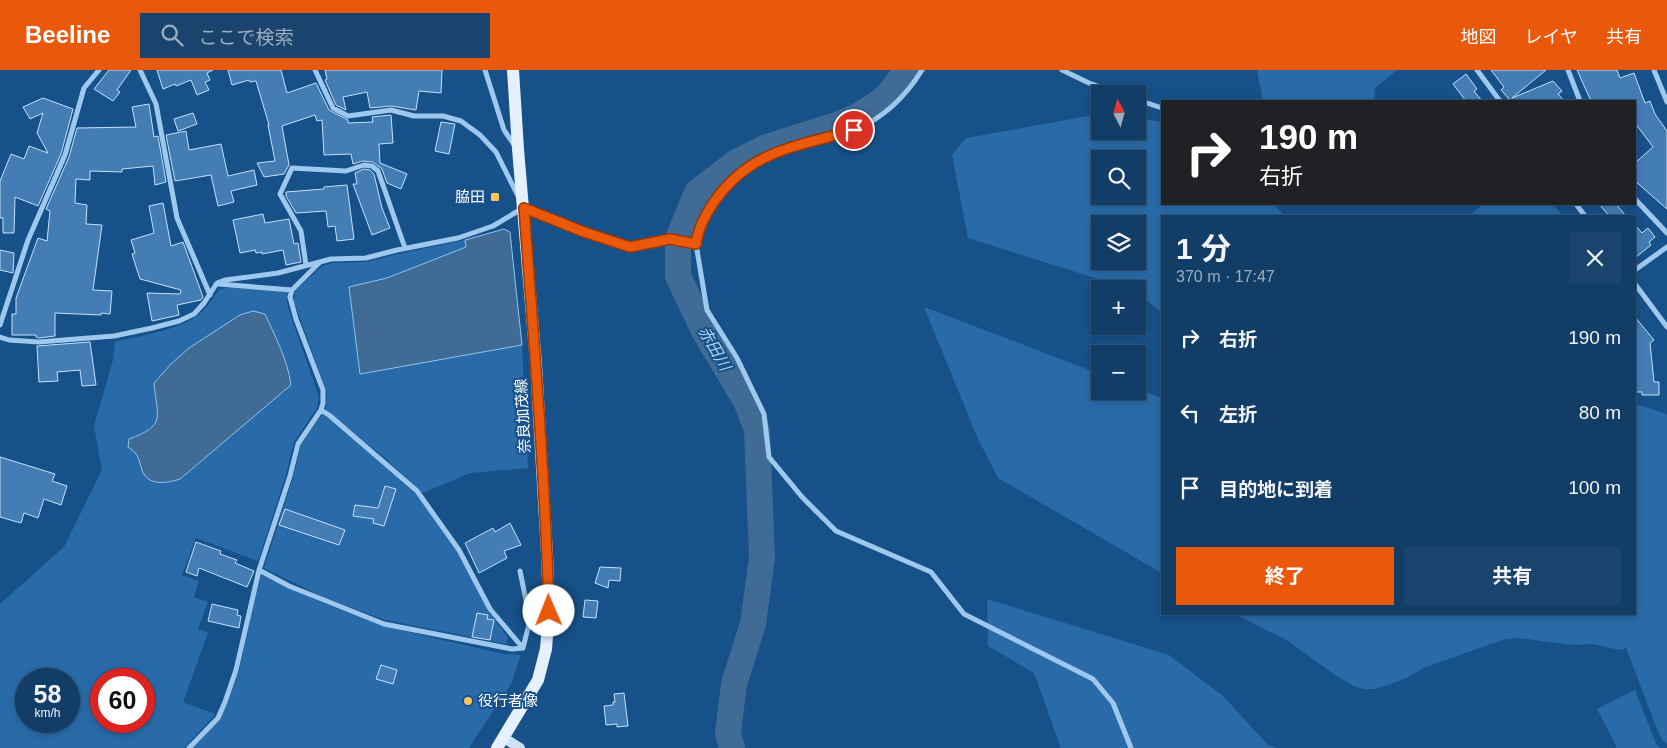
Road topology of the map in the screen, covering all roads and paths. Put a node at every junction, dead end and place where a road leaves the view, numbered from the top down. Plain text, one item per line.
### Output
1 (99, 70) edge
2 (140, 70) edge
3 (315, 70) edge
4 (485, 70) edge
5 (513, 70) edge
6 (922, 70) edge
7 (1062, 70) edge
8 (1477, 70) edge
9 (1568, 70) edge
10 (1654, 70) edge
11 (1095, 85) edge
12 (1499, 100) edge
13 (1580, 100) edge
14 (1667, 102) edge
15 (1146, 103) edge
16 (1161, 108) edge
17 (518, 149) junction
18 (1636, 200) edge
19 (524, 208) junction
20 (1667, 232) edge
21 (696, 244) junction
22 (1667, 247) edge
23 (405, 248) junction
24 (321, 262) junction
25 (306, 265) junction
26 (1636, 269) edge
27 (217, 283) junction
28 (1636, 285) edge
29 (292, 290) junction
30 (210, 294) junction
31 (0, 325) edge
32 (1667, 327) edge
33 (0, 337) edge
34 (321, 410) junction
35 (259, 570) junction
36 (520, 571) dead end
37 (549, 611) junction
38 (530, 620) junction
39 (523, 648) junction
40 (501, 743) edge
41 (190, 748) edge
42 (520, 748) edge
43 (1131, 748) edge

1 - 31 street
2 - 30 street
3 - 19 street
4 - 17 street
5 - 17 main road, 奈良加茂線
6 - 21 street
7 - 11 street
8 - 12 street
9 - 13 street
10 - 14 street
15 - 16 street
17 - 19 main road, 奈良加茂線
18 - 20 street
19 - 21 street
19 - 23 street
19 - 37 main road, 奈良加茂線
21 - 43 street
22 - 26 street
23 - 24 street
23 - 25 street
24 - 25 street
24 - 29 street
25 - 27 street
27 - 29 street
27 - 30 street
28 - 32 street
29 - 34 street
30 - 33 street
34 - 35 street
34 - 39 street
35 - 39 street
35 - 41 street
36 - 38 street
37 - 38 street
37 - 40 main road, 奈良加茂線
38 - 39 street
40 - 42 main road

